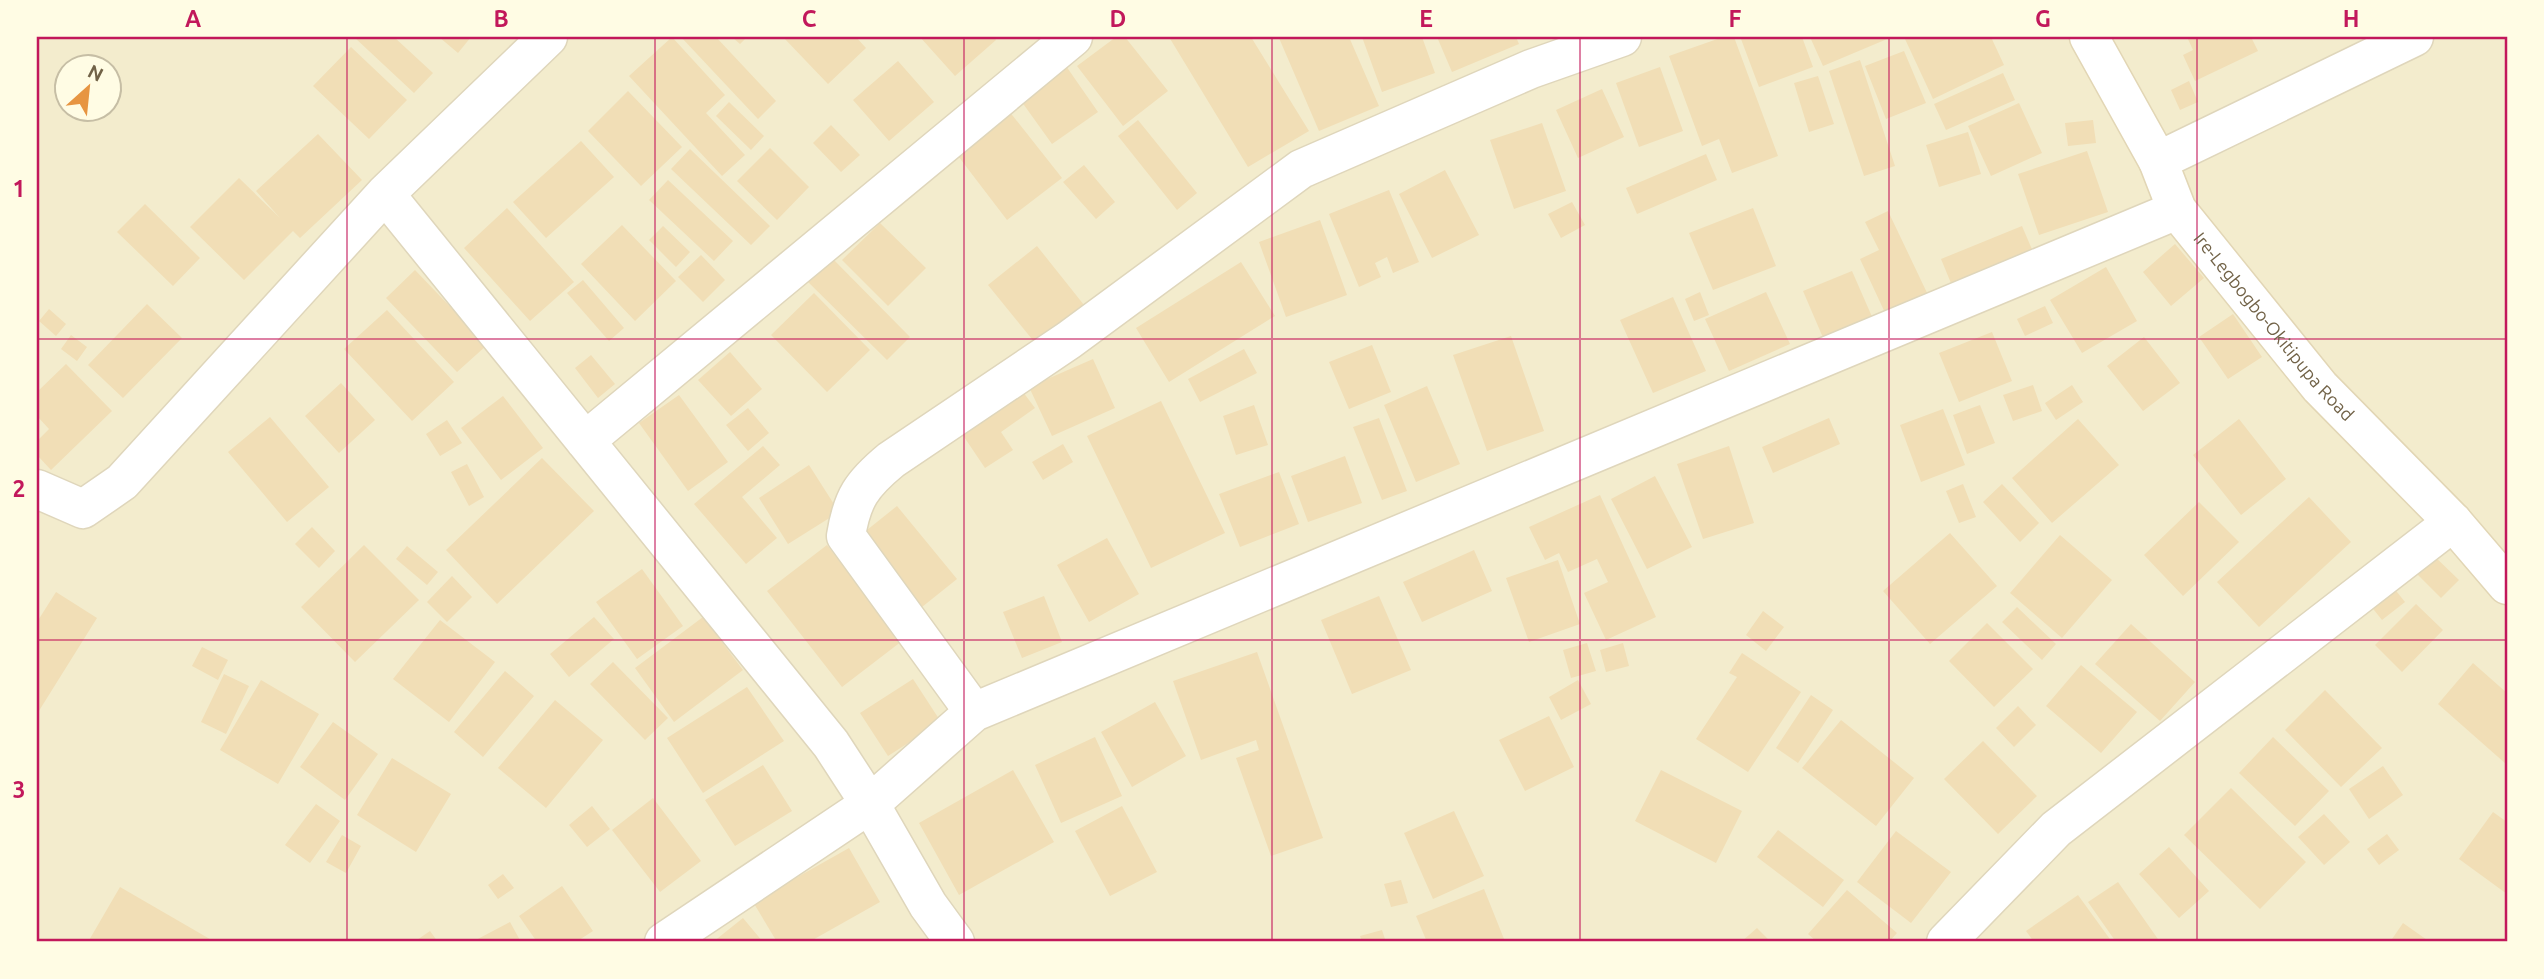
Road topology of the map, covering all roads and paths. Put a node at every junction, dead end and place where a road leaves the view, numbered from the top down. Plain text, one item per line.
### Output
1 (548, 37) edge
2 (1073, 37) edge
3 (1622, 37) edge
4 (2089, 37) edge
5 (2414, 37) edge
6 (2158, 160) junction
7 (385, 194) junction
8 (2178, 210) junction
9 (584, 441) junction
10 (37, 489) edge
11 (2453, 522) junction
12 (2507, 585) edge
13 (974, 712) junction
14 (870, 804) junction
15 (664, 942) edge
16 (955, 942) edge
17 (1946, 942) edge

1 - 7 street
2 - 9 street
3 - 13 street
4 - 6 street, Ire-Legbogbo-Okitipupa Road
5 - 6 street
6 - 8 street, Ire-Legbogbo-Okitipupa Road
7 - 9 street
7 - 10 street
8 - 11 street, Ire-Legbogbo-Okitipupa Road
8 - 13 street
9 - 14 street
11 - 12 street, Ire-Legbogbo-Okitipupa Road
11 - 17 street
13 - 14 street
14 - 15 street
14 - 16 street

